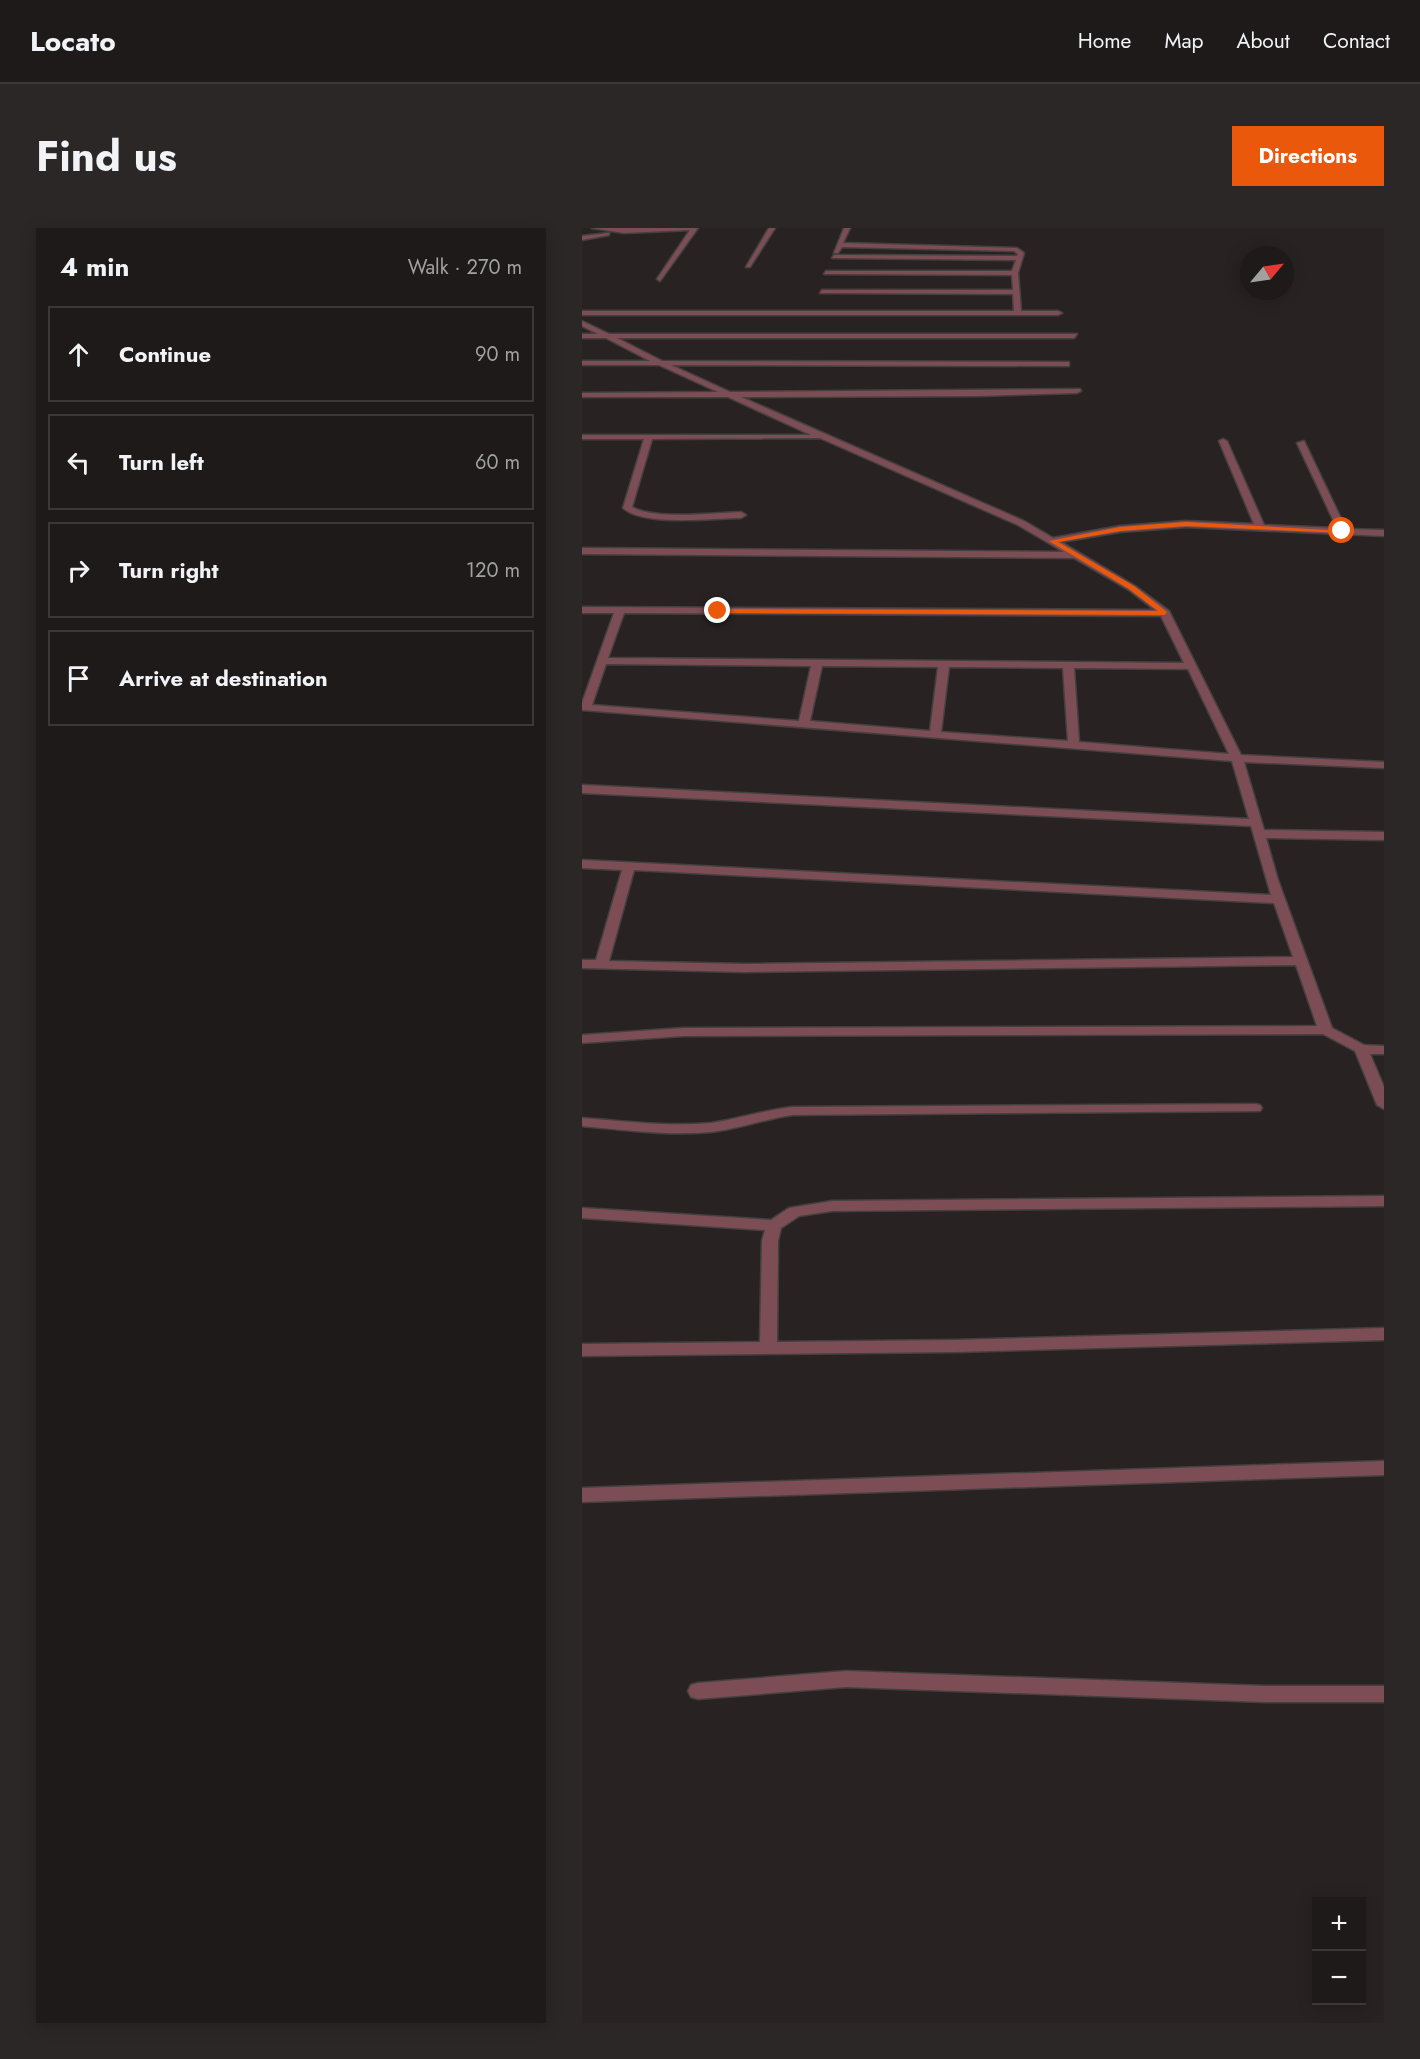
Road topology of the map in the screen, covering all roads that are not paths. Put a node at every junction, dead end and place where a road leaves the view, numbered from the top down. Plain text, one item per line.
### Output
1 (595, 228) edge
2 (772, 228) edge
3 (848, 228) edge
4 (610, 229) edge
5 (624, 231) junction
6 (582, 238) edge
7 (840, 245) junction
8 (834, 257) junction
9 (1019, 258) junction
10 (748, 267) dead end
11 (826, 273) junction
12 (1015, 273) junction
13 (660, 279) dead end
14 (822, 292) junction
15 (1016, 292) junction
16 (821, 312) junction
17 (582, 313) edge
18 (1018, 313) junction
19 (1058, 313) dead end
20 (582, 323) edge
21 (582, 336) edge
22 (606, 336) junction
23 (1074, 336) dead end
24 (582, 363) edge
25 (662, 364) junction
26 (1066, 364) dead end
27 (1077, 391) dead end
28 (582, 394) edge
29 (732, 395) junction
30 (649, 437) junction
31 (823, 437) junction
32 (582, 438) edge
33 (1223, 441) dead end
34 (1301, 443) dead end
35 (741, 515) dead end
36 (1260, 527) junction
37 (1342, 531) junction
38 (1384, 533) edge
39 (1052, 541) junction
40 (582, 551) edge
41 (1077, 555) junction
42 (582, 610) edge
43 (621, 610) junction
44 (1165, 613) junction
45 (602, 661) junction
46 (817, 663) junction
47 (944, 664) junction
48 (1068, 665) junction
49 (1191, 666) junction
50 (584, 707) edge
51 (804, 725) junction
52 (935, 735) junction
53 (1074, 745) junction
54 (1237, 758) junction
55 (1384, 765) edge
56 (582, 789) edge
57 (1256, 828) junction
58 (1384, 836) edge
59 (582, 864) edge
60 (630, 867) junction
61 (1279, 899) junction
62 (1301, 961) junction
63 (582, 964) edge
64 (601, 964) junction
65 (1326, 1030) junction
66 (582, 1039) edge
67 (1361, 1049) junction
68 (1384, 1050) edge
69 (1384, 1105) edge
70 (1254, 1108) dead end
71 (582, 1122) edge
72 (1384, 1201) edge
73 (582, 1213) edge
74 (774, 1225) junction
75 (1384, 1334) edge
76 (768, 1349) junction
77 (582, 1350) edge
78 (1384, 1468) edge
79 (582, 1496) edge
80 (698, 1691) dead end
81 (1384, 1694) edge

1 - 4 street
2 - 10 street
3 - 7 street
4 - 5 street
5 - 6 street
5 - 13 street
7 - 8 street
7 - 9 street
8 - 9 street
8 - 11 street
9 - 12 street
11 - 12 street
11 - 14 street
12 - 15 street
14 - 15 street
14 - 16 street
15 - 18 street
16 - 17 street
16 - 18 street
18 - 19 street
20 - 22 street
21 - 22 street
22 - 23 street
22 - 25 street
24 - 25 street
25 - 26 street
25 - 29 street
27 - 29 street
28 - 29 street
29 - 31 street
30 - 31 street
30 - 32 street
30 - 35 street
31 - 39 street
33 - 36 street
34 - 37 street
36 - 37 street
36 - 39 street
37 - 38 street
39 - 41 street
40 - 41 street
41 - 44 street
42 - 43 street
43 - 44 street
43 - 45 street
44 - 49 street
45 - 46 street
45 - 50 street
46 - 47 street
46 - 51 street
47 - 48 street
47 - 52 street
48 - 49 street
48 - 53 street
49 - 54 street
50 - 51 street
51 - 52 street
52 - 53 street
53 - 54 street
54 - 55 street
54 - 57 street
56 - 57 street
57 - 58 street
57 - 61 street
59 - 60 street
60 - 61 street
60 - 64 street
61 - 62 street
62 - 64 street
62 - 65 street
63 - 64 street
65 - 66 street
65 - 67 street
67 - 68 street
67 - 69 street
70 - 71 street
72 - 74 street
73 - 74 street
74 - 76 street
75 - 76 street
76 - 77 street
78 - 79 street
80 - 81 street

